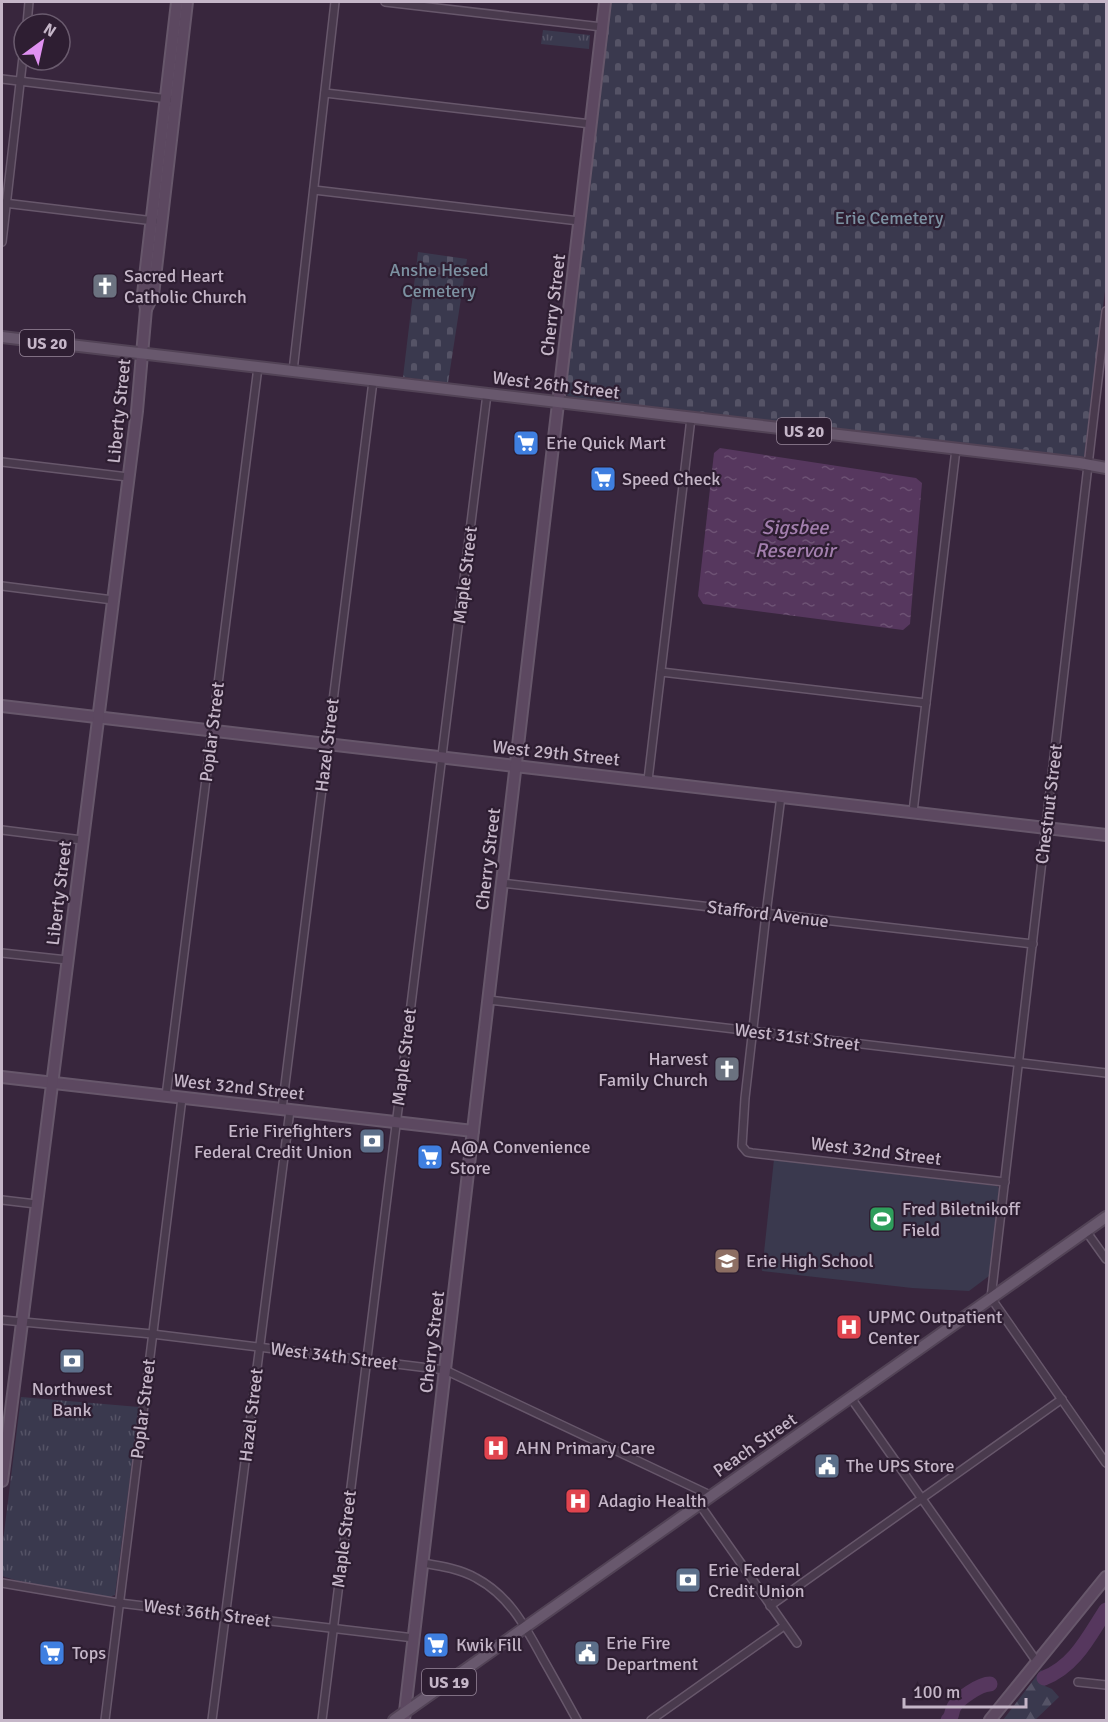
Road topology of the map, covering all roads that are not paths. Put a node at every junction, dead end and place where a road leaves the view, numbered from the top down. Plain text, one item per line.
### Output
1 (177, 2) edge
2 (187, 2) edge
3 (335, 2) edge
4 (385, 2) edge
5 (605, 2) edge
6 (602, 27) junction
7 (21, 72) edge
8 (2, 79) edge
9 (20, 81) junction
10 (325, 93) junction
11 (171, 99) junction
12 (591, 124) junction
13 (314, 190) junction
14 (4, 203) edge
15 (157, 221) junction
16 (579, 221) junction
17 (2, 242) edge
18 (1107, 311) edge
19 (1106, 322) edge
20 (2, 337) edge
21 (142, 354) junction
22 (258, 367) junction
23 (293, 371) junction
24 (373, 381) junction
25 (487, 394) junction
26 (558, 402) junction
27 (691, 418) junction
28 (956, 449) junction
29 (2, 462) edge
30 (1089, 465) junction
31 (1107, 468) edge
32 (128, 477) junction
33 (2, 586) edge
34 (113, 600) junction
35 (661, 672) junction
36 (926, 703) junction
37 (2, 706) edge
38 (98, 717) junction
39 (212, 730) junction
40 (327, 744) junction
41 (442, 757) junction
42 (516, 766) junction
43 (648, 780) junction
44 (781, 796) junction
45 (914, 812) junction
46 (1047, 827) junction
47 (2, 831) edge
48 (1107, 835) edge
49 (82, 840) junction
50 (502, 883) junction
51 (766, 914) junction
52 (1033, 944) junction
53 (2, 953) edge
54 (67, 960) junction
55 (489, 1000) junction
56 (754, 1032) junction
57 (1019, 1062) junction
58 (1107, 1072) edge
59 (2, 1077) edge
60 (52, 1083) junction
61 (166, 1096) junction
62 (182, 1098) junction
63 (286, 1109) junction
64 (396, 1121) junction
65 (473, 1131) junction
66 (1005, 1182) junction
67 (2, 1200) edge
68 (36, 1204) junction
69 (1107, 1217) edge
70 (1086, 1231) junction
71 (1107, 1259) edge
72 (991, 1298) junction
73 (2, 1320) edge
74 (22, 1322) junction
75 (153, 1334) junction
76 (259, 1346) junction
77 (367, 1360) junction
78 (445, 1370) junction
79 (851, 1398) junction
80 (1062, 1399) junction
81 (1107, 1463) edge
82 (2, 1482) edge
83 (712, 1496) junction
84 (921, 1498) junction
85 (700, 1505) junction
86 (423, 1563) junction
87 (1107, 1577) edge
88 (2, 1582) edge
89 (119, 1603) junction
90 (770, 1606) junction
91 (225, 1616) junction
92 (784, 1626) junction
93 (526, 1628) junction
94 (333, 1629) junction
95 (414, 1638) junction
96 (797, 1643) dead end
97 (1037, 1662) junction
98 (1078, 1682) dead end
99 (1107, 1685) edge
100 (405, 1716) edge
101 (105, 1720) edge
102 (212, 1720) edge
103 (322, 1720) edge
104 (394, 1720) edge
105 (577, 1720) edge
106 (651, 1720) edge
107 (990, 1720) edge

1 - 11 street, Liberty Street
2 - 11 street, Liberty Street
3 - 10 street
4 - 6 street
5 - 6 street, Cherry Street
6 - 12 street, Cherry Street
7 - 9 street
8 - 9 street
9 - 11 street
9 - 14 street
10 - 12 street
10 - 13 street
11 - 15 street, Liberty Street
12 - 16 street, Cherry Street
13 - 16 street
13 - 23 street
14 - 15 street
14 - 17 street
15 - 21 street, Liberty Street
16 - 26 street, Cherry Street
18 - 19 street, Chestnut Street
19 - 30 street, Chestnut Street
20 - 21 main road, West 26th Street / US 20
21 - 22 main road, West 26th Street / US 20
21 - 32 street, Liberty Street
22 - 23 main road, West 26th Street / US 20
22 - 39 street, Poplar Street
23 - 24 main road, West 26th Street / US 20
24 - 25 main road, West 26th Street / US 20
24 - 40 street, Hazel Street
25 - 26 main road, West 26th Street / US 20
25 - 41 street, Maple Street
26 - 27 main road, West 26th Street / US 20
26 - 42 street, Cherry Street
27 - 28 main road, West 26th Street / US 20
27 - 35 street
28 - 30 main road, West 26th Street / US 20
28 - 36 street
29 - 32 street
30 - 31 main road, West 26th Street / US 20
30 - 46 street, Chestnut Street
32 - 34 street, Liberty Street
33 - 34 street
34 - 38 street, Liberty Street
35 - 36 street
35 - 43 street
36 - 45 street
37 - 38 street, West 29th Street
38 - 39 street, West 29th Street
38 - 49 street, Liberty Street
39 - 40 street, West 29th Street
39 - 61 street, Poplar Street
40 - 41 street, West 29th Street
40 - 63 street, Hazel Street
41 - 42 street, West 29th Street
41 - 64 street, Maple Street
42 - 43 street, West 29th Street
42 - 50 street, Cherry Street
43 - 44 street, West 29th Street
44 - 45 street, West 29th Street
44 - 51 street
45 - 46 street, West 29th Street
46 - 48 street, West 29th Street
46 - 52 street, Chestnut Street
47 - 49 street
49 - 54 street, Liberty Street
50 - 51 street, Stafford Avenue
50 - 55 street, Cherry Street
51 - 52 street, Stafford Avenue
51 - 56 street
52 - 57 street, Chestnut Street
53 - 54 street
54 - 60 street, Liberty Street
55 - 56 street, West 31st Street
55 - 65 street, Cherry Street
56 - 57 street, West 31st Street
56 - 66 street, West 32nd Street
57 - 58 street, West 31st Street
57 - 66 street, Chestnut Street
59 - 60 street, West 32nd Street
60 - 61 street, West 32nd Street
60 - 68 street, Liberty Street
61 - 62 street, West 32nd Street
62 - 63 street, West 32nd Street
62 - 75 street, Poplar Street
63 - 64 street, West 32nd Street
63 - 76 street, Hazel Street
64 - 65 street, West 32nd Street
64 - 77 street, Maple Street
65 - 78 street, Cherry Street
66 - 72 street, Chestnut Street
67 - 68 street
68 - 74 street, Liberty Street
69 - 70 main road, Peach Street / US 19
70 - 71 street
70 - 72 main road, Peach Street / US 19
72 - 79 main road, Peach Street / US 19
72 - 80 street
73 - 74 street, West 34th Street
74 - 75 street, West 34th Street
74 - 82 street, Liberty Street
75 - 76 street, West 34th Street
75 - 89 street, Poplar Street
76 - 77 street, West 34th Street
76 - 91 street, Hazel Street
77 - 78 street, West 34th Street
77 - 94 street, Maple Street
78 - 83 street, West 34th Street
78 - 86 street, Cherry Street
79 - 83 main road, Peach Street / US 19
79 - 84 street
80 - 81 street
80 - 84 street
83 - 85 main road, Peach Street / US 19
84 - 90 street
84 - 97 street
85 - 90 street
85 - 93 main road, Peach Street / US 19
86 - 93 street
86 - 95 street, Cherry Street
87 - 97 street
88 - 89 street, West 36th Street
89 - 91 street, West 36th Street
89 - 101 street, Poplar Street
90 - 92 street
91 - 94 street, West 36th Street
91 - 102 street, Hazel Street
92 - 96 street
92 - 106 street
93 - 100 main road, Peach Street / US 19
93 - 105 street
94 - 95 street, West 36th Street
94 - 103 street, Maple Street
95 - 100 street, Cherry Street
97 - 107 street
98 - 99 street
100 - 104 main road, Peach Street / US 19

